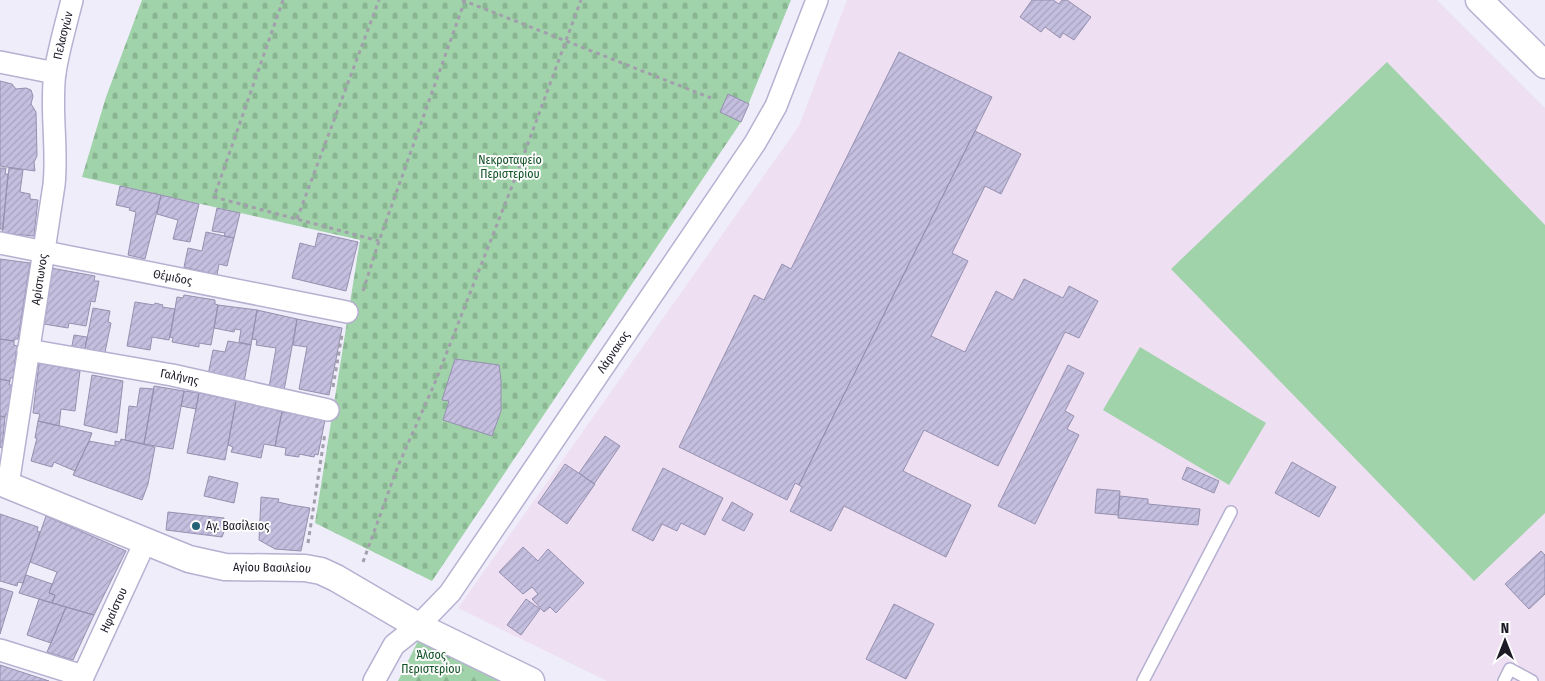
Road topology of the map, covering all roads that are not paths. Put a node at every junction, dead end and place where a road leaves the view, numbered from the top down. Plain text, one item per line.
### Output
1 (72, 0) edge
2 (817, 0) edge
3 (1479, 0) edge
4 (0, 62) edge
5 (1545, 65) edge
6 (55, 73) junction
7 (0, 243) edge
8 (44, 252) junction
9 (347, 312) road end
10 (28, 350) junction
11 (328, 410) road end
12 (4, 483) edge
13 (1231, 512) dead end
14 (146, 540) junction
15 (418, 626) junction
16 (0, 650) edge
17 (82, 678) edge
18 (374, 681) edge
19 (531, 681) edge
20 (1143, 681) edge
21 (1504, 681) edge
22 (1532, 681) edge

1 - 6 street, Πελασγών
2 - 15 street, Λάρνακος
3 - 5 street
4 - 6 street
6 - 8 street, Αρίστωνος
7 - 8 street, Θέμιδος
8 - 9 street, Θέμιδος
8 - 10 street, Αρίστωνος
10 - 11 street, Γαλήνης
10 - 12 street, Αρίστωνος
12 - 14 street, Αγίου Βασιλείου
13 - 20 lane
14 - 15 street, Αγίου Βασιλείου
14 - 17 street, Ηφαίστου
15 - 18 street, Λάρνακος
15 - 19 street, Αγίου Βασιλείου
16 - 17 street
21 - 22 lane

